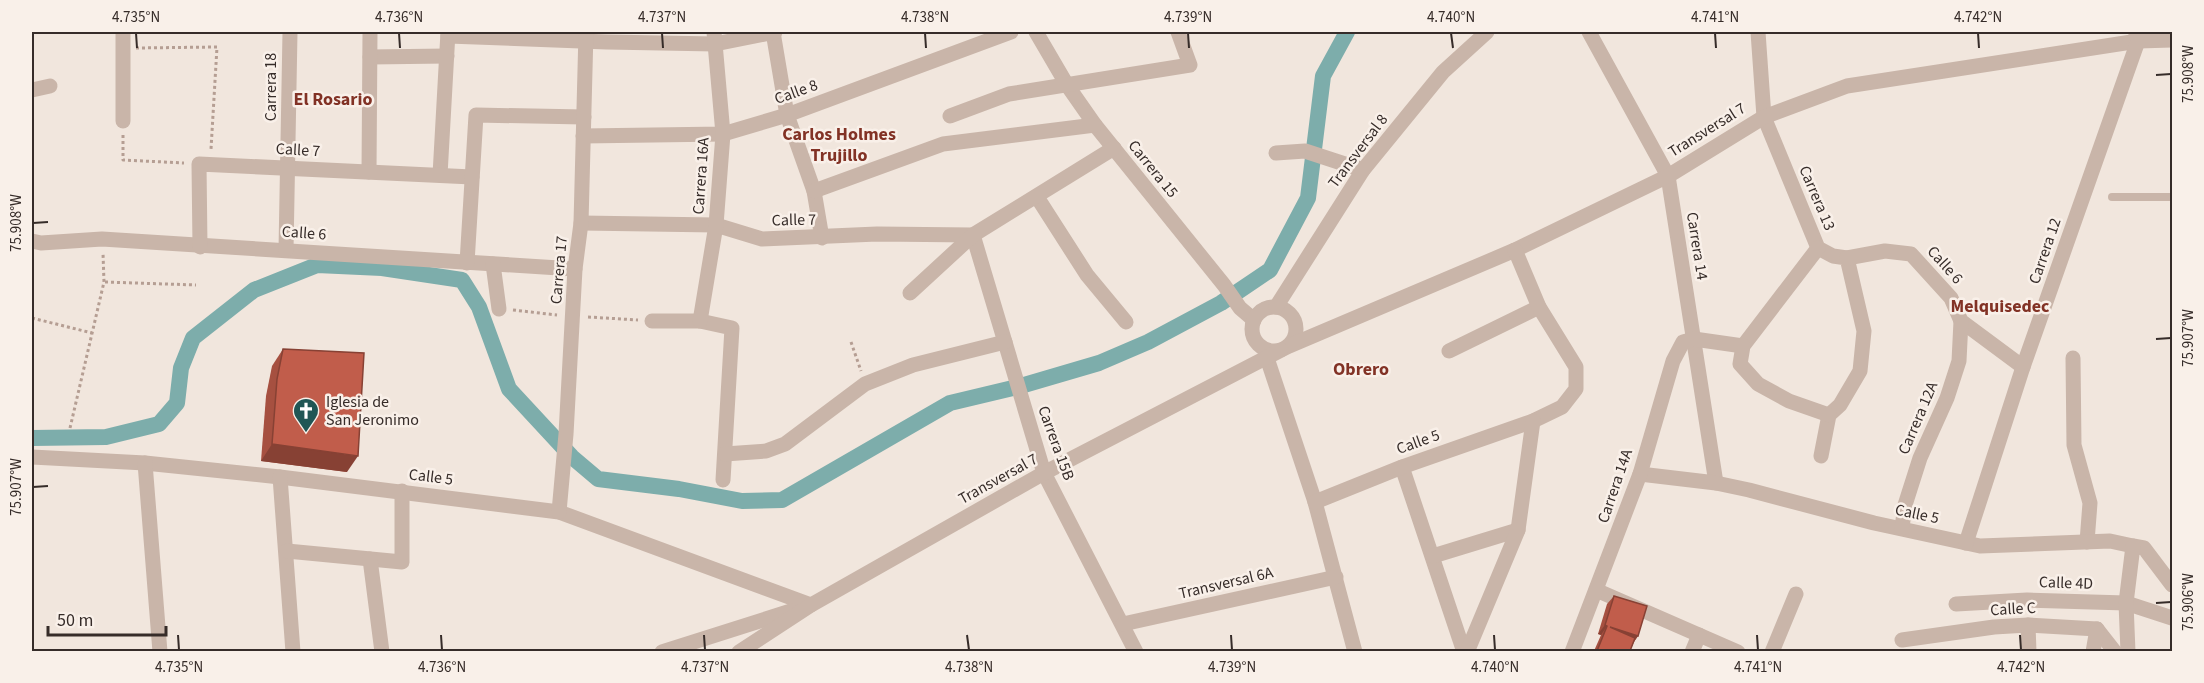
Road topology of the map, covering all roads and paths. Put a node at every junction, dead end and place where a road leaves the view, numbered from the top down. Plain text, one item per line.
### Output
1 (123, 32) edge
2 (290, 32) edge
3 (370, 32) edge
4 (773, 32) edge
5 (1011, 32) edge
6 (1036, 32) edge
7 (1178, 32) edge
8 (1486, 32) edge
9 (1589, 32) edge
10 (1758, 32) edge
11 (448, 34) edge
12 (2137, 36) edge
13 (586, 37) edge
14 (714, 38) edge
15 (2172, 40) edge
16 (123, 48) junction
17 (447, 56) junction
18 (370, 57) junction
19 (1066, 85) junction
20 (50, 86) dead end
21 (32, 90) edge
22 (788, 115) junction
23 (950, 116) dead end
24 (584, 117) junction
25 (1764, 117) junction
26 (123, 121) joint
27 (1095, 125) junction
28 (723, 134) junction
29 (583, 136) junction
30 (1114, 148) junction
31 (1276, 153) dead end
32 (205, 164) junction
33 (289, 168) junction
34 (1363, 170) junction
35 (369, 172) junction
36 (440, 175) junction
37 (1668, 176) junction
38 (472, 177) junction
39 (814, 191) junction
40 (1037, 197) junction
41 (2112, 197) dead end
42 (2172, 197) edge
43 (581, 223) junction
44 (716, 225) junction
45 (973, 235) junction
46 (822, 238) junction
47 (102, 239) junction
48 (32, 240) edge
49 (200, 247) junction
50 (1818, 248) junction
51 (286, 250) junction
52 (1515, 250) junction
53 (1847, 258) junction
54 (467, 263) junction
55 (493, 264) junction
56 (575, 269) junction
57 (104, 282) junction
58 (196, 285) dead end
59 (910, 293) dead end
60 (1276, 307) junction
61 (1539, 307) junction
62 (499, 309) joint
63 (572, 316) junction
64 (32, 318) edge
65 (1254, 320) junction
66 (652, 321) joint
67 (700, 321) junction
68 (1961, 321) junction
69 (1126, 322) dead end
70 (92, 333) junction
71 (1694, 339) junction
72 (851, 342) dead end
73 (1005, 342) junction
74 (1743, 346) junction
75 (1285, 348) junction
76 (1449, 351) dead end
77 (2073, 357) dead end
78 (1267, 358) junction
79 (2023, 367) junction
80 (865, 384) junction
81 (1829, 415) junction
82 (1533, 421) junction
83 (70, 428) dead end
84 (725, 454) junction
85 (1821, 456) dead end
86 (32, 457) edge
87 (145, 463) junction
88 (1402, 467) junction
89 (1044, 473) junction
90 (1640, 474) junction
91 (280, 477) junction
92 (723, 480) dead end
93 (1716, 483) junction
94 (402, 491) junction
95 (1315, 502) junction
96 (559, 512) junction
97 (1902, 528) junction
98 (1518, 530) junction
99 (2086, 542) junction
100 (1966, 543) junction
101 (2133, 546) junction
102 (287, 551) junction
103 (1433, 556) junction
104 (370, 559) junction
105 (1336, 577) junction
106 (2172, 585) edge
107 (1596, 590) junction
108 (1796, 594) dead end
109 (2126, 603) junction
110 (1956, 604) dead end
111 (811, 605) junction
112 (2172, 618) edge
113 (1123, 624) junction
114 (2028, 625) junction
115 (2097, 629) junction
116 (1699, 635) junction
117 (1902, 640) dead end
118 (160, 651) edge
119 (293, 651) edge
120 (382, 651) edge
121 (662, 651) edge
122 (739, 651) edge
123 (1136, 651) edge
124 (1355, 651) edge
125 (1465, 651) edge
126 (1572, 651) edge
127 (1692, 651) edge
128 (1737, 651) edge
129 (1772, 651) edge
130 (2029, 651) edge
131 (2093, 651) edge
132 (2115, 651) edge
133 (2128, 651) edge

1 - 16 street
2 - 33 street, Carrera 18
3 - 18 street
4 - 14 street
4 - 22 street
5 - 22 street, Calle 8
6 - 19 street, Carrera 15
7 - 19 street
8 - 34 street, Transversal 8
9 - 37 street, Carrera 14
10 - 25 street, Carrera 13
11 - 13 street
11 - 17 street
12 - 15 street, Transversal 7
12 - 25 street, Transversal 7
12 - 79 street, Carrera 12
13 - 14 street
13 - 24 street, Carrera 17
14 - 28 street, Carrera 16A
16 - 26 street
16 - 32 path
17 - 18 street
17 - 36 street
18 - 35 street
19 - 23 street
19 - 27 street, Carrera 15
20 - 21 street
22 - 28 street, Calle 8
22 - 39 street
24 - 29 street, Carrera 17
24 - 38 street
25 - 37 street, Transversal 7
25 - 50 street, Carrera 13
26 - 32 path
27 - 30 street, Carrera 15
27 - 39 street, Calle 7
28 - 29 street, Calle 8
28 - 44 street, Carrera 16A
29 - 43 street, Carrera 17
30 - 40 street
30 - 65 street, Carrera 15
31 - 34 street
32 - 33 street, Calle 7
32 - 49 street
33 - 35 street, Calle 7
33 - 51 street, Carrera 18
34 - 60 street, Transversal 8
35 - 36 street, Calle 7
36 - 38 street, Calle 7
37 - 52 street, Transversal 7
37 - 71 street, Carrera 14
38 - 54 street
39 - 46 street
40 - 45 street
40 - 69 street
41 - 42 lane
43 - 44 street, Calle 7
43 - 56 street, Carrera 17
44 - 46 street, Calle 7
44 - 67 street, Carrera 16A
45 - 46 street, Calle 7
45 - 59 street
45 - 73 street, Carrera 15B
47 - 48 street, Calle 6
47 - 49 street, Calle 6
47 - 57 path
49 - 51 street, Calle 6
50 - 53 street, Carrera 13
50 - 74 street
51 - 54 street, Calle 6
52 - 61 street
52 - 75 street, Transversal 7
53 - 68 street, Calle 6
53 - 81 street
54 - 55 street, Calle 6
55 - 56 street, Calle 6
55 - 62 street
56 - 63 street, Carrera 17
57 - 58 path
57 - 70 path
60 - 65 street
60 - 75 street
61 - 76 street
61 - 82 street, Calle 5
62 - 63 path
63 - 66 path
63 - 96 street, Carrera 17
64 - 70 path
65 - 75 street
66 - 67 street
67 - 84 street
68 - 79 street, Calle 6
68 - 97 street, Carrera 12A
70 - 83 path
71 - 74 street
71 - 90 street, Carrera 14A
71 - 93 street, Carrera 14
72 - 80 path
73 - 80 street
73 - 89 street, Carrera 15B
74 - 81 street
75 - 78 street, Transversal 7
77 - 99 street
78 - 89 street, Transversal 7
78 - 95 street
79 - 100 street, Carrera 12
80 - 84 street
81 - 85 street
82 - 88 street, Calle 5
82 - 98 street
84 - 92 street
86 - 87 street, Calle 5
87 - 91 street, Calle 5
87 - 118 street
88 - 95 street, Calle 5
88 - 103 street
89 - 111 street, Transversal 7
89 - 113 street, Carrera 15B
90 - 93 street, Calle 5
90 - 107 street, Carrera 14A
91 - 94 street, Calle 5
91 - 102 street
93 - 97 street, Calle 5
94 - 96 street, Calle 5
94 - 104 street
95 - 105 street
96 - 111 street, Calle 5
97 - 100 street, Calle 5
98 - 103 street
98 - 125 street
99 - 100 street, Calle 5
99 - 101 street, Calle 5
101 - 106 street, Calle 5
101 - 109 street
102 - 104 street
102 - 119 street
103 - 125 street
104 - 120 street
105 - 113 street, Transversal 6A
105 - 124 street
107 - 116 street
107 - 126 street, Carrera 14A
108 - 129 street
109 - 110 street, Calle 4D
109 - 112 street, Calle 4D
109 - 133 street
111 - 121 street
111 - 122 street, Transversal 7
113 - 123 street, Carrera 15B
114 - 115 street, Calle C
114 - 117 street, Calle C
114 - 130 street
115 - 131 street
115 - 132 street
116 - 127 street
116 - 128 street

